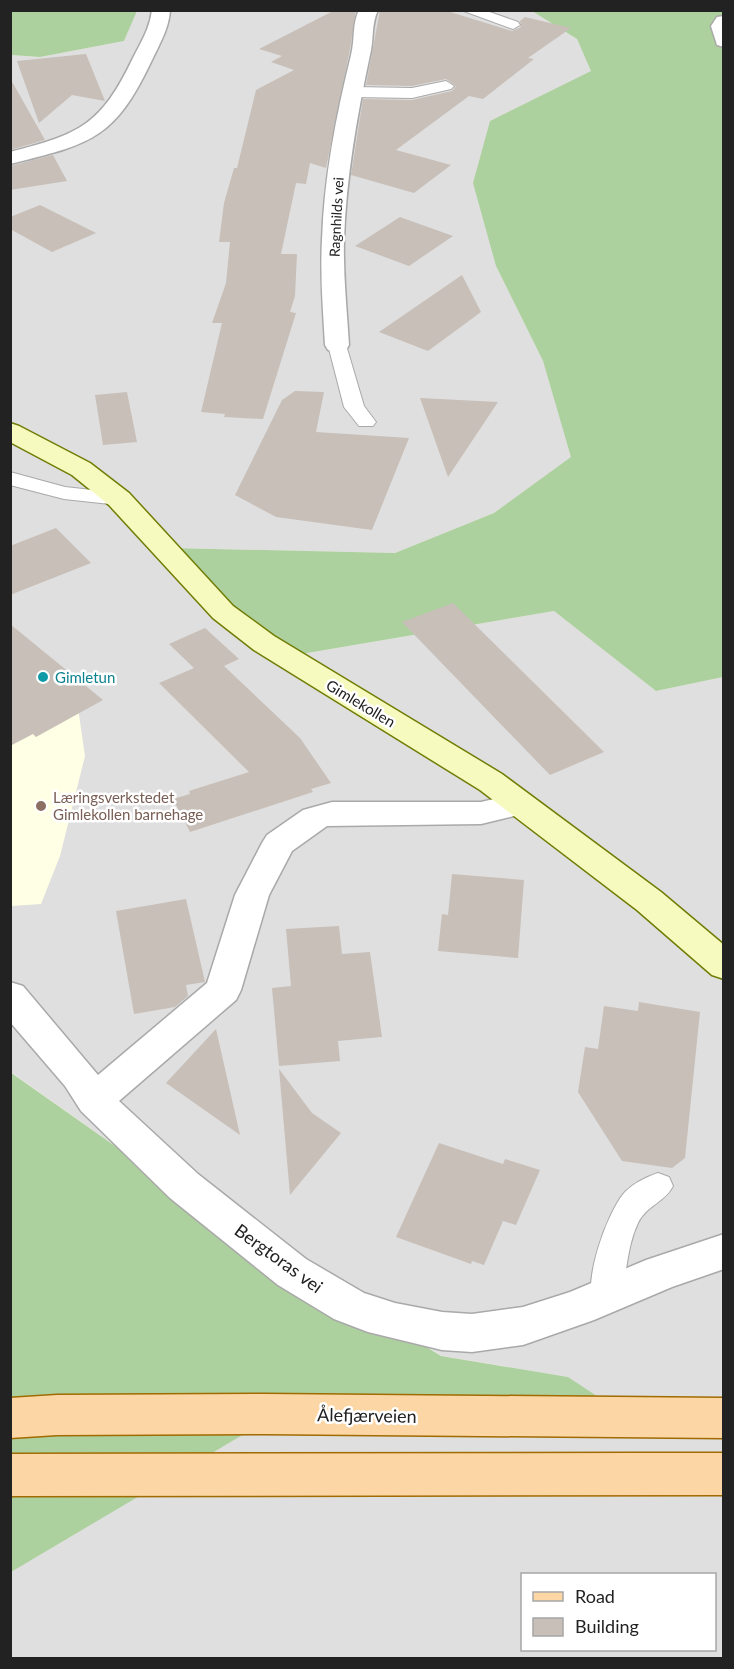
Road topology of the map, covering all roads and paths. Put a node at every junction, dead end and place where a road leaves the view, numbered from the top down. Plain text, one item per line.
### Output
1 (161, 10) edge
2 (369, 10) edge
3 (468, 10) edge
4 (723, 21) edge
5 (513, 25) dead end
6 (723, 41) edge
7 (446, 86) dead end
8 (354, 92) junction
9 (10, 158) edge
10 (337, 345) joint
11 (366, 422) dead end
12 (10, 431) edge
13 (10, 478) edge
14 (119, 499) junction
15 (520, 804) junction
16 (723, 966) edge
17 (10, 996) edge
18 (94, 1100) junction
19 (658, 1185) dead end
20 (723, 1251) edge
21 (605, 1297) junction
22 (10, 1418) edge
23 (723, 1418) edge
24 (723, 1474) edge
25 (10, 1475) edge

1 - 9 street
2 - 8 street, Ragnhilds vei
3 - 5 lane
4 - 6 street
7 - 8 lane
8 - 10 street, Ragnhilds vei
10 - 11 lane, Ragnhilds vei
12 - 14 street, Gimlekollen
13 - 14 lane
14 - 15 street, Gimlekollen
15 - 16 street, Gimlekollen
15 - 18 street
17 - 18 street, Bergtoras vei
18 - 21 street, Bergtoras vei
19 - 21 lane
20 - 21 street, Bergtoras vei
22 - 23 main road, Ålefjærveien
24 - 25 main road

